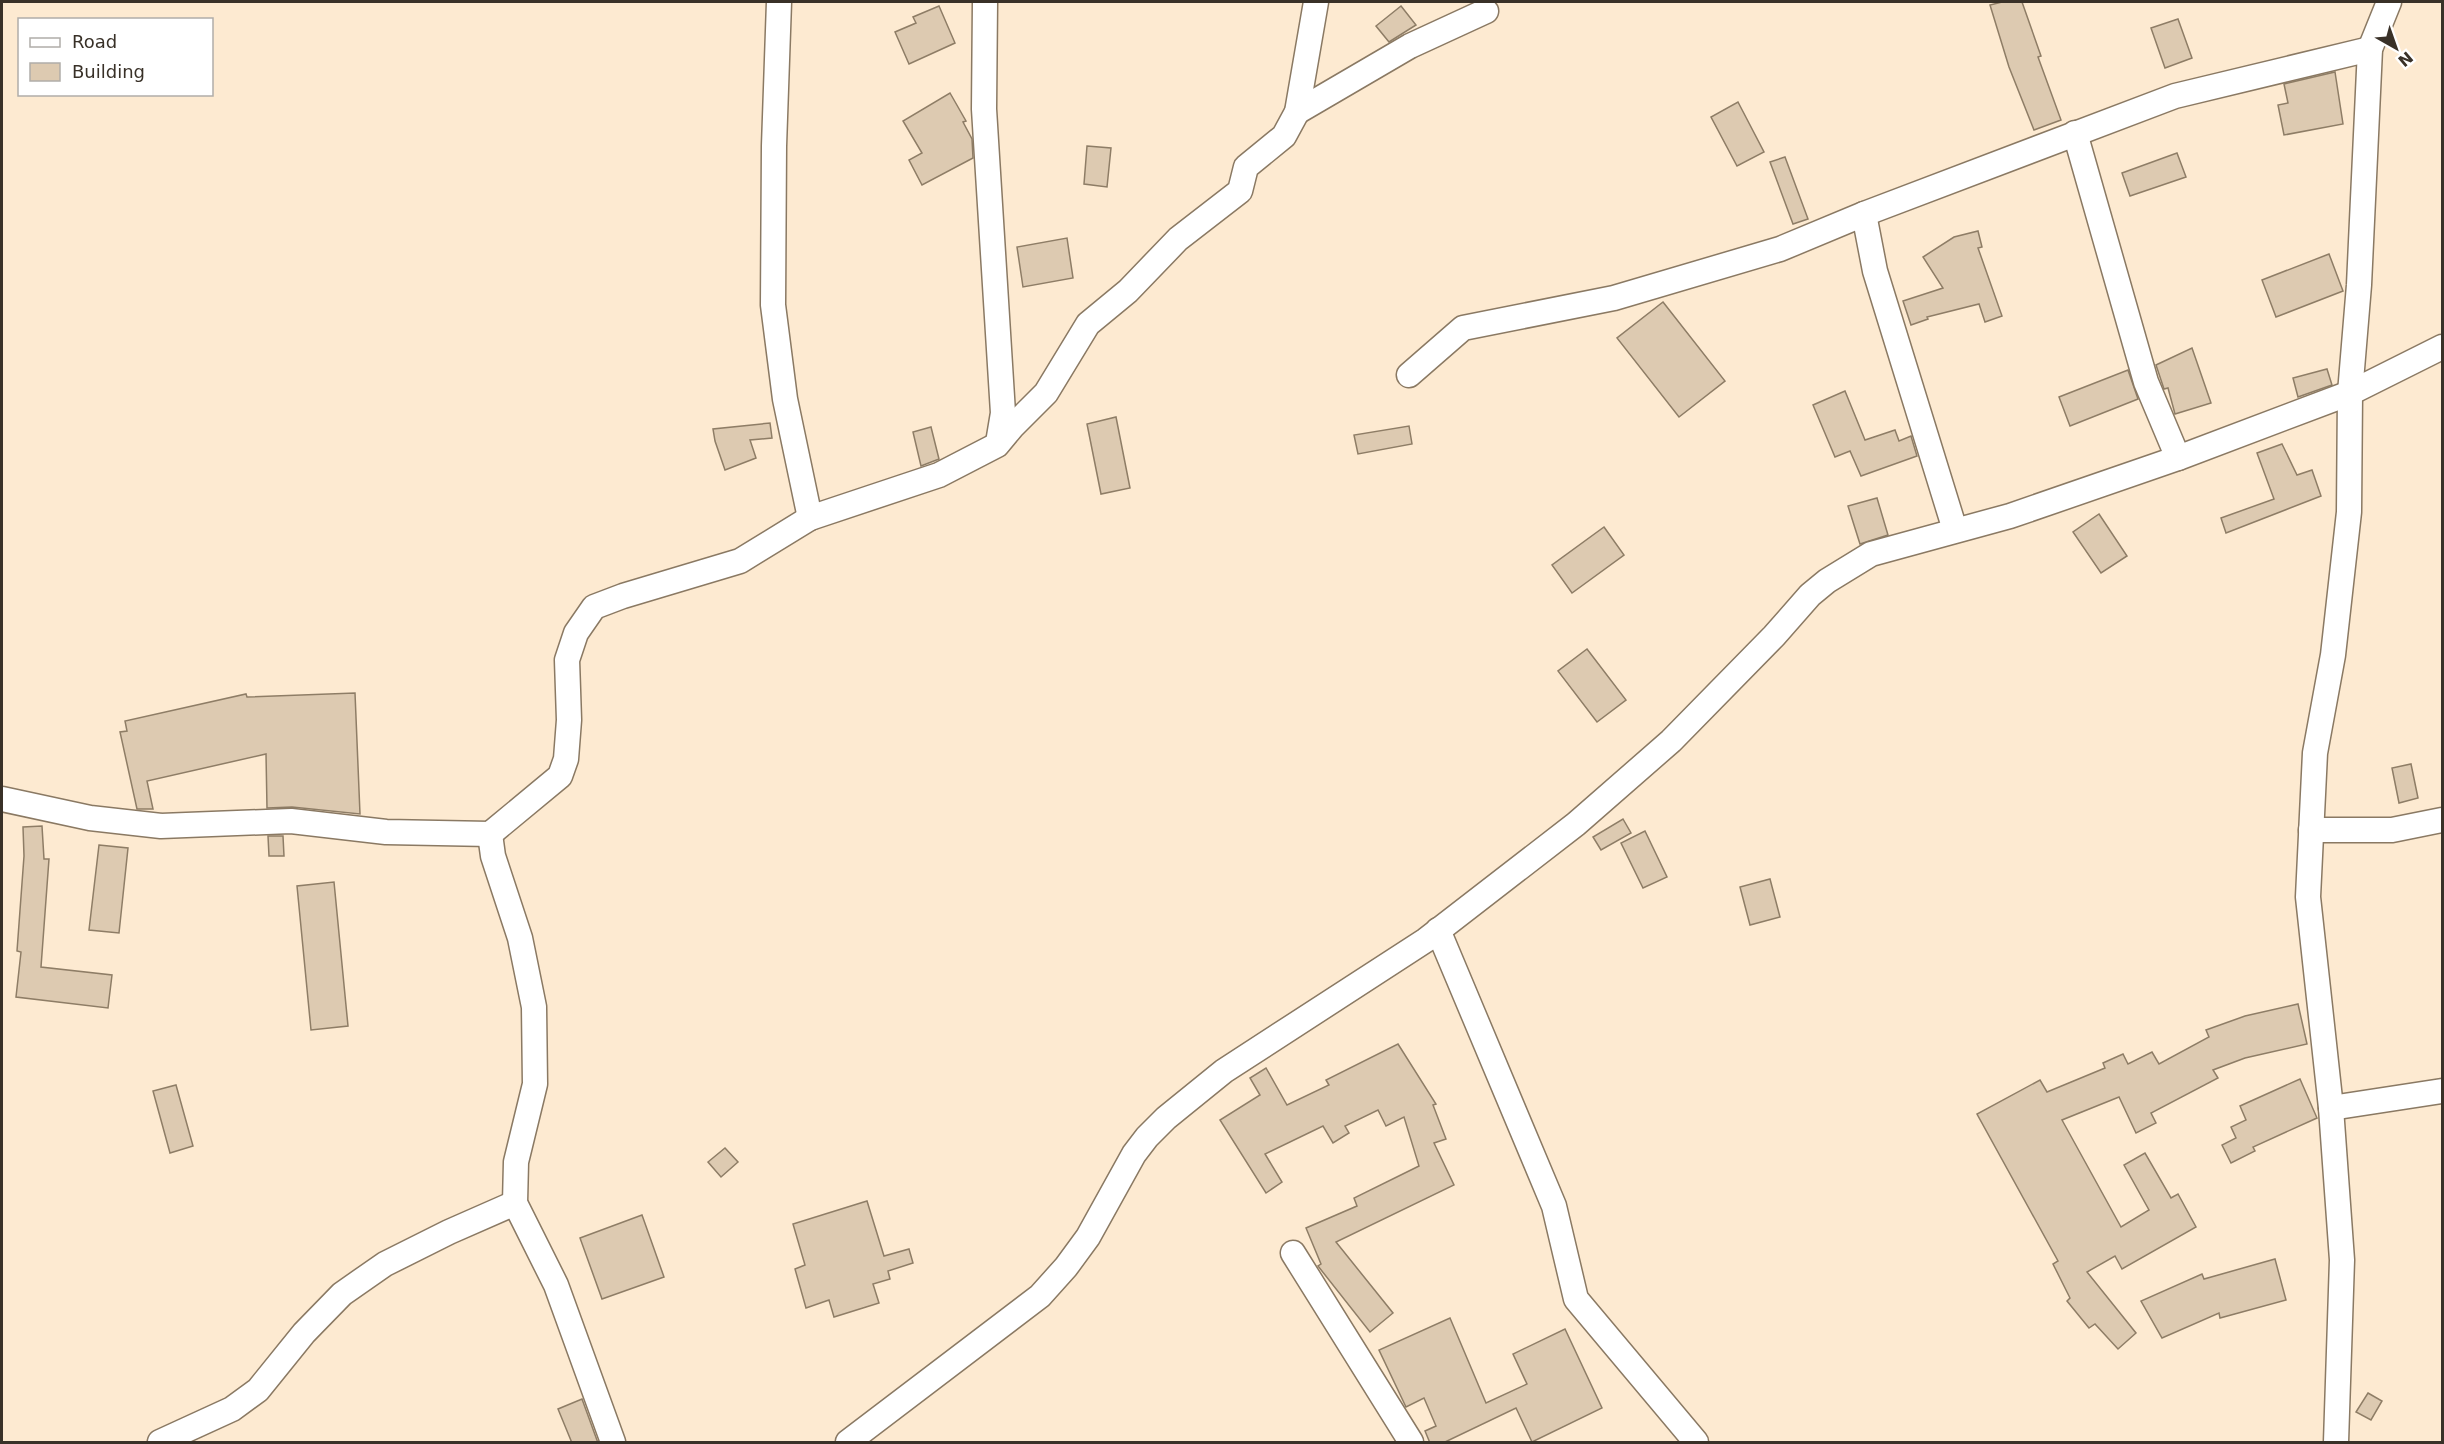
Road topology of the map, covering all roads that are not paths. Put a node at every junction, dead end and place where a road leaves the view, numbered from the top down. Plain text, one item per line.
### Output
1 (779, 2) edge
2 (985, 2) edge
3 (1316, 2) edge
4 (2389, 2) edge
5 (1486, 11) dead end
6 (2370, 49) junction
7 (1297, 112) junction
8 (2075, 133) junction
9 (1864, 214) junction
10 (2442, 348) edge
11 (1409, 375) dead end
12 (2350, 393) junction
13 (997, 445) junction
14 (2178, 458) junction
15 (810, 518) junction
16 (1955, 530) junction
17 (2, 799) edge
18 (2442, 820) edge
19 (2311, 830) junction
20 (490, 834) junction
21 (1438, 930) junction
22 (2442, 1091) edge
23 (2331, 1108) junction
24 (515, 1203) junction
25 (1293, 1252) dead end
26 (160, 1443) edge
27 (613, 1443) edge
28 (848, 1443) edge
29 (1411, 1443) edge
30 (1696, 1443) edge
31 (2336, 1443) edge

1 - 15 street
2 - 13 street
3 - 7 street
4 - 6 street
5 - 7 street
6 - 8 street
6 - 12 street
7 - 13 street
8 - 9 street
8 - 14 street
9 - 11 street
9 - 16 street
10 - 12 street
12 - 14 street
12 - 19 street
13 - 15 street
14 - 16 street
15 - 20 street
16 - 21 street
17 - 20 street
18 - 19 street
19 - 23 street
20 - 24 street
21 - 28 street
21 - 30 street
22 - 23 street
23 - 31 street
24 - 26 street
24 - 27 street
25 - 29 street

